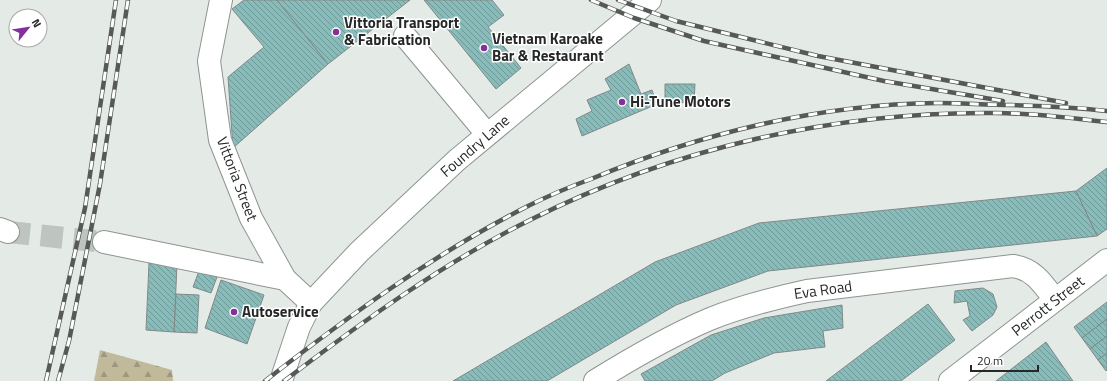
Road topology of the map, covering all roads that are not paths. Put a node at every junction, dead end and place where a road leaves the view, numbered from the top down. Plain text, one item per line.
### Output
1 (222, 0) edge
2 (650, 0) edge
3 (405, 36) dead end
4 (487, 134) junction
5 (104, 242) tunnel mouth
6 (1107, 260) edge
7 (285, 279) junction
8 (1055, 300) junction
9 (311, 304) junction
10 (281, 381) edge
11 (595, 381) edge
12 (950, 381) edge

1 - 7 street, Vittoria Street
2 - 4 street, Foundry Lane
3 - 4 street
4 - 9 street, Foundry Lane
5 - 7 street
6 - 8 street, Perrott Street
7 - 9 street, Vittoria Street
8 - 11 street, Eva Road
8 - 12 street, Perrott Street
9 - 10 street, Foundry Lane

